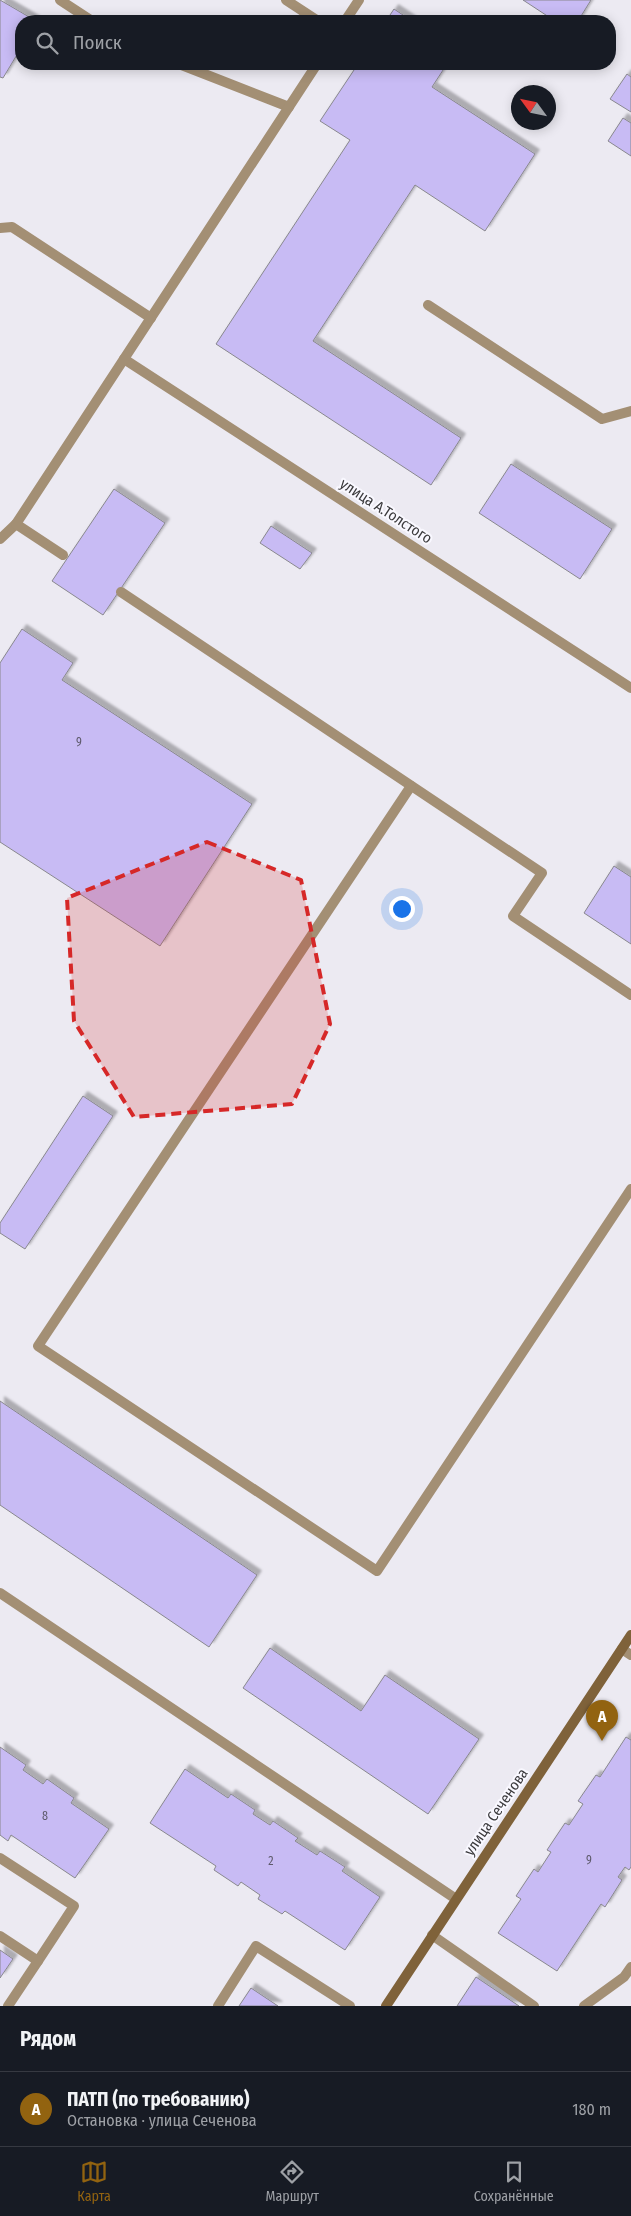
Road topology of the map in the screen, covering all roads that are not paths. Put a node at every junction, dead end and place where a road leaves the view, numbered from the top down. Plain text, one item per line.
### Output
1 (60, 0) edge
2 (286, 0) edge
3 (359, 0) edge
4 (83, 15) edge
5 (309, 15) edge
6 (349, 15) edge
7 (193, 70) edge
8 (313, 70) edge
9 (289, 107) junction
10 (0, 228) edge
11 (428, 305) dead end
12 (151, 318) junction
13 (124, 359) junction
14 (631, 410) edge
15 (16, 524) junction
16 (0, 540) edge
17 (63, 555) dead end
18 (121, 592) dead end
19 (631, 688) edge
20 (411, 786) junction
21 (631, 995) edge
22 (631, 1189) edge
23 (0, 1593) edge
24 (631, 1635) edge
25 (622, 1649) junction
26 (631, 1655) edge
27 (0, 1858) edge
28 (456, 1899) junction
29 (432, 1935) junction
30 (0, 1936) edge
31 (38, 1961) junction
32 (631, 1967) edge
33 (8, 2006) edge
34 (218, 2006) edge
35 (350, 2006) edge
36 (386, 2006) edge
37 (534, 2006) edge
38 (584, 2006) edge

1 - 4 street
2 - 5 street
3 - 6 street
7 - 9 street
8 - 9 street
9 - 12 street
10 - 12 street
11 - 14 street
12 - 13 street
13 - 15 street
13 - 19 street, улица А.Толстого
15 - 16 street
15 - 17 street
18 - 20 street
20 - 21 street
20 - 22 street
23 - 28 street
24 - 25 main road, улица Сеченова
25 - 26 street
25 - 28 main road, улица Сеченова
27 - 31 street
28 - 29 main road, улица Сеченова
29 - 36 main road, улица Сеченова
29 - 37 street
30 - 31 street
31 - 33 street
32 - 38 street
34 - 35 street

